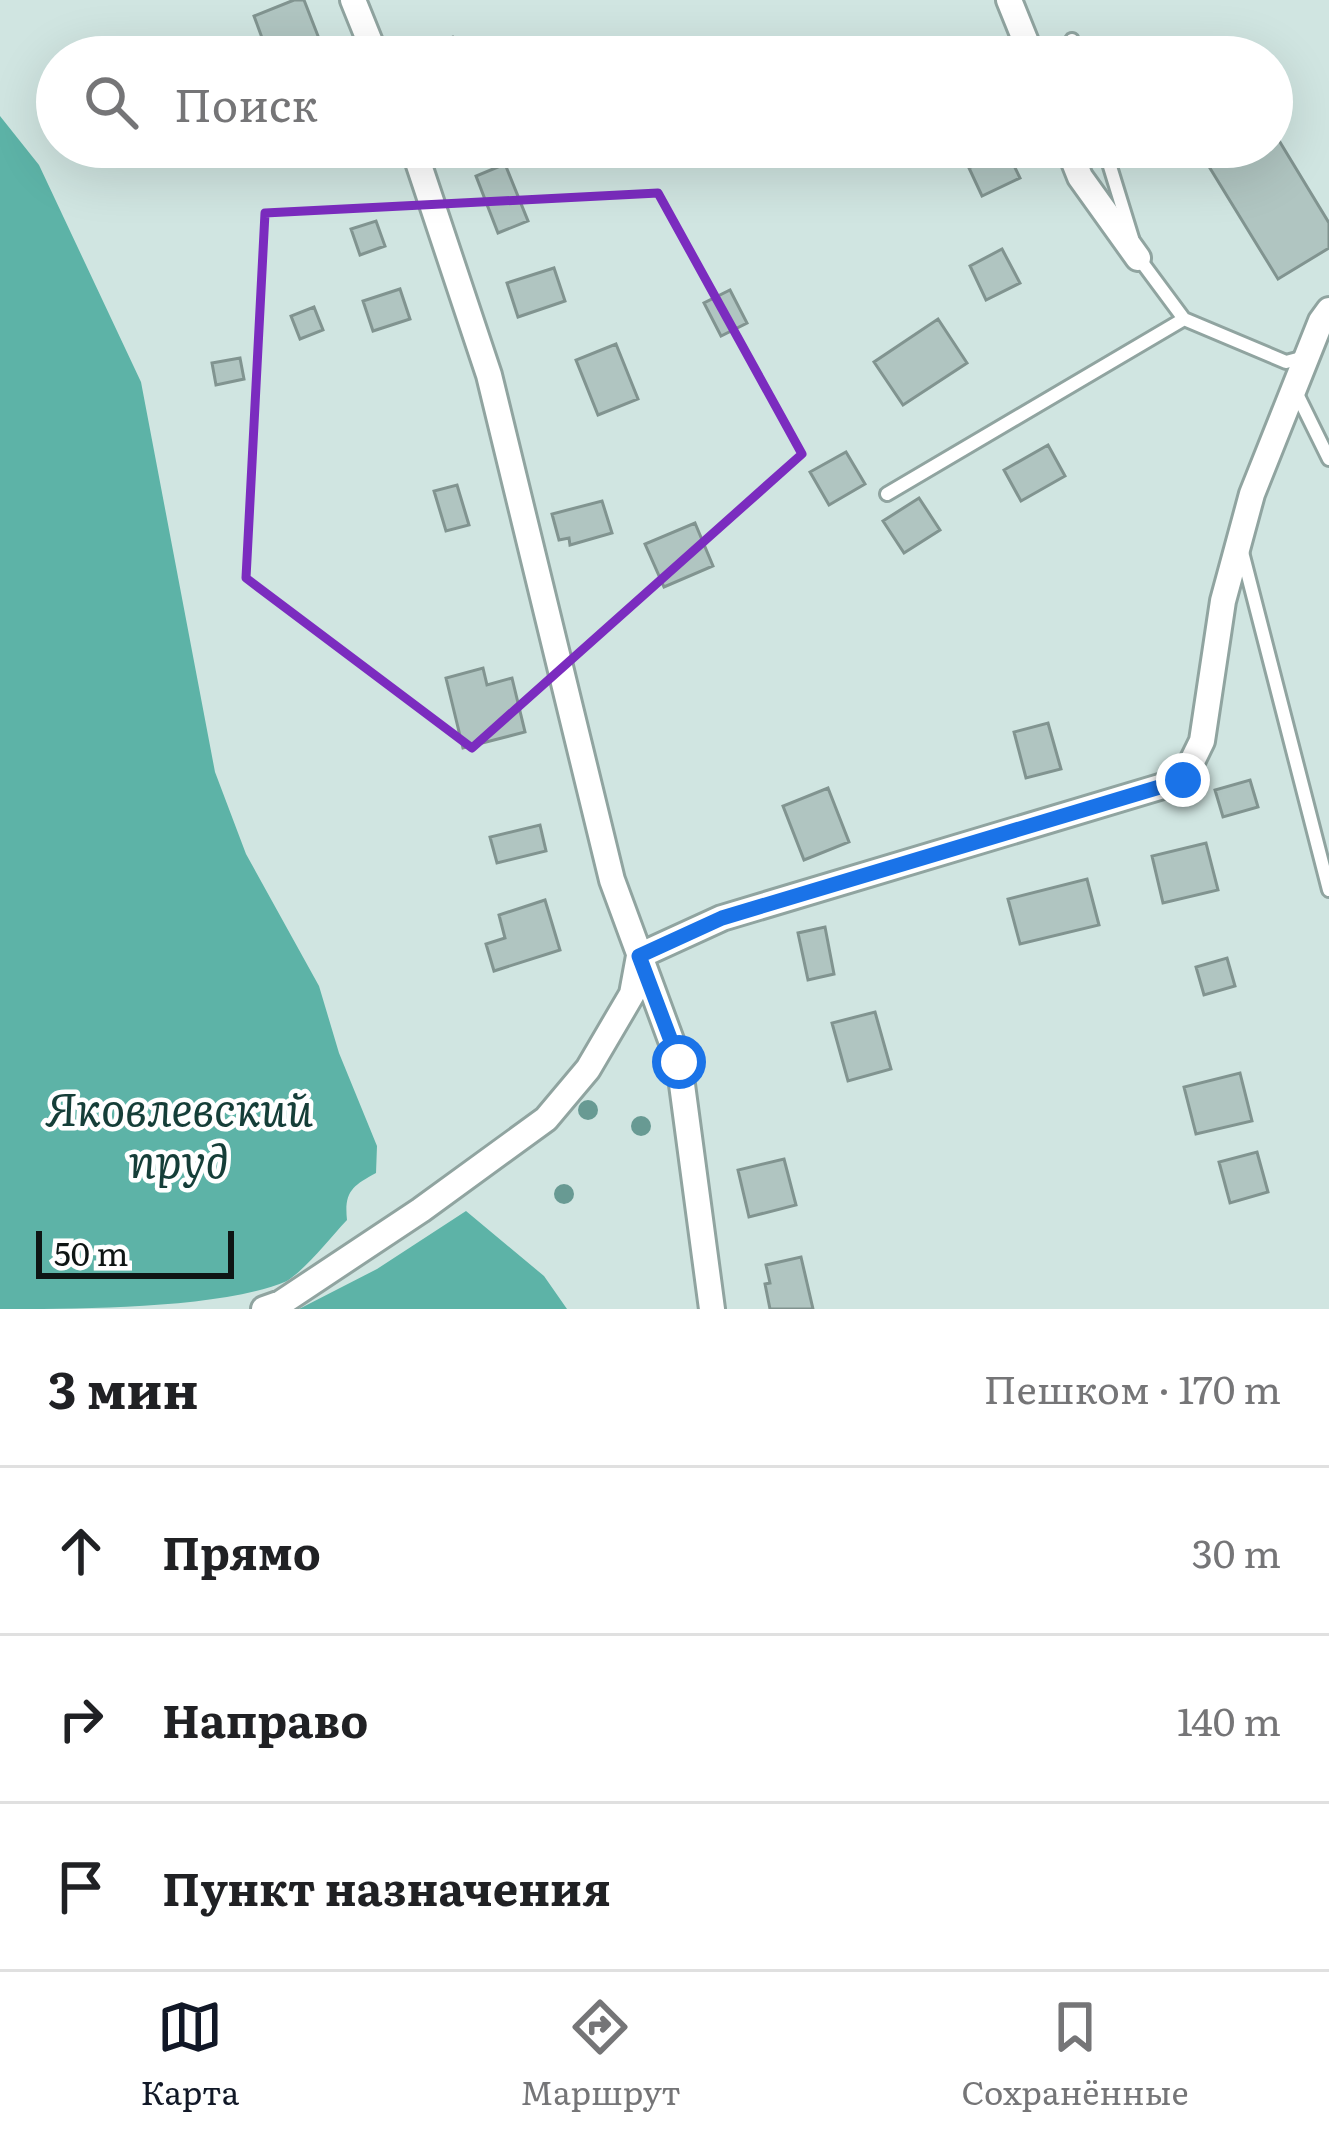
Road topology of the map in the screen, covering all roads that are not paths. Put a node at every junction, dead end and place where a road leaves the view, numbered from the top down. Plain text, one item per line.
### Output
1 (353, 0) edge
2 (1010, 0) edge
3 (368, 36) edge
4 (1024, 36) edge
5 (420, 168) edge
6 (1076, 168) edge
7 (1110, 168) edge
8 (1138, 258) junction
9 (1329, 310) edge
10 (1184, 319) junction
11 (1308, 356) junction
12 (1294, 389) junction
13 (1329, 459) edge
14 (887, 494) dead end
15 (1240, 545) junction
16 (1329, 890) edge
17 (639, 956) junction
18 (264, 1309) edge
19 (712, 1309) edge

1 - 3 street
2 - 4 street
5 - 17 street
6 - 8 street
7 - 8 lane
8 - 10 lane
9 - 11 street
10 - 11 lane
10 - 14 lane
11 - 12 street
12 - 13 lane
12 - 15 street
15 - 16 lane
15 - 17 street
17 - 18 street
17 - 19 street

